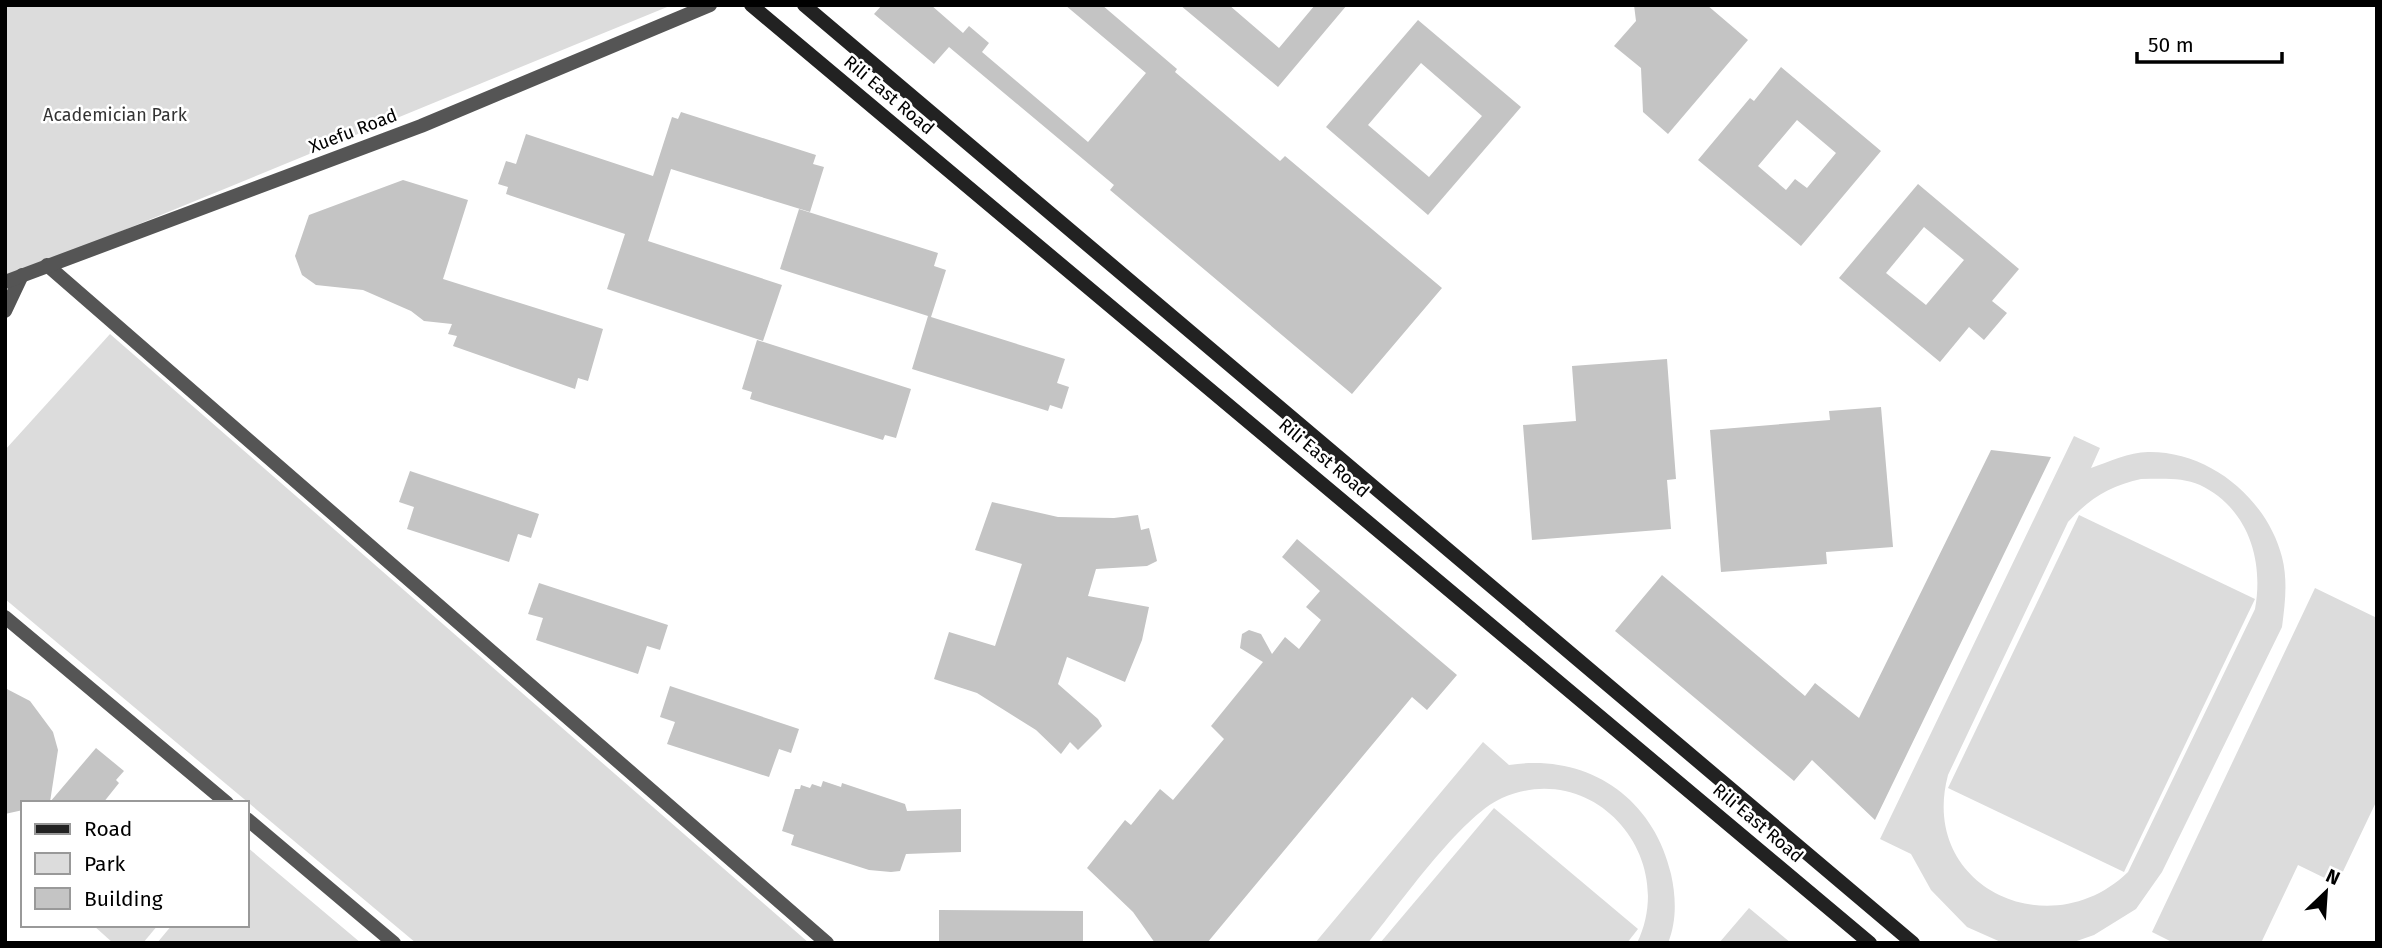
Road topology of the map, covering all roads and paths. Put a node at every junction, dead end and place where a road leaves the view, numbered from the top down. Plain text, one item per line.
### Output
1 (710, 5) edge
2 (751, 5) edge
3 (804, 5) edge
4 (47, 265) junction
5 (22, 275) junction
6 (5, 282) edge
7 (5, 311) edge
8 (5, 617) edge
9 (225, 801) edge
10 (248, 820) edge
11 (394, 943) edge
12 (827, 943) edge
13 (1870, 943) edge
14 (1913, 943) edge

1 - 4 street, Xuefu Road
2 - 13 main road, Rili East Road
3 - 14 main road, Rili East Road
4 - 5 street, Xuefu Road
4 - 12 street
5 - 6 street, Xuefu Road
5 - 7 street
8 - 9 street
10 - 11 street

